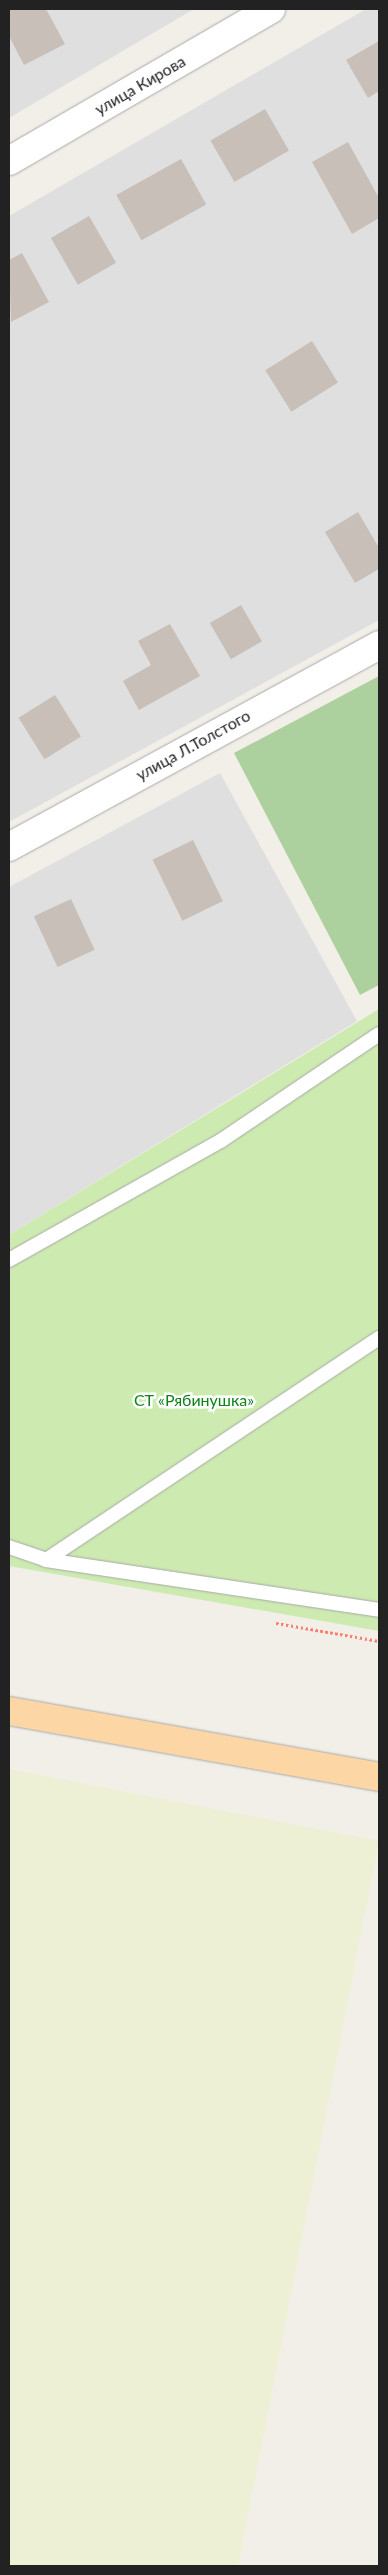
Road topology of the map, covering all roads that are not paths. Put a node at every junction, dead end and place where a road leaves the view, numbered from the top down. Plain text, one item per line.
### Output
1 (271, 9) edge
2 (9, 161) edge
3 (379, 645) edge
4 (9, 847) edge
5 (379, 1034) edge
6 (9, 1260) edge
7 (379, 1338) edge
8 (9, 1547) edge
9 (46, 1560) junction
10 (379, 1610) edge
11 (9, 1711) edge
12 (379, 1777) edge

1 - 2 street, улица Кирова
3 - 4 street, улица Л.Толстого
5 - 6 lane
7 - 9 lane
8 - 9 lane
9 - 10 lane
11 - 12 main road

